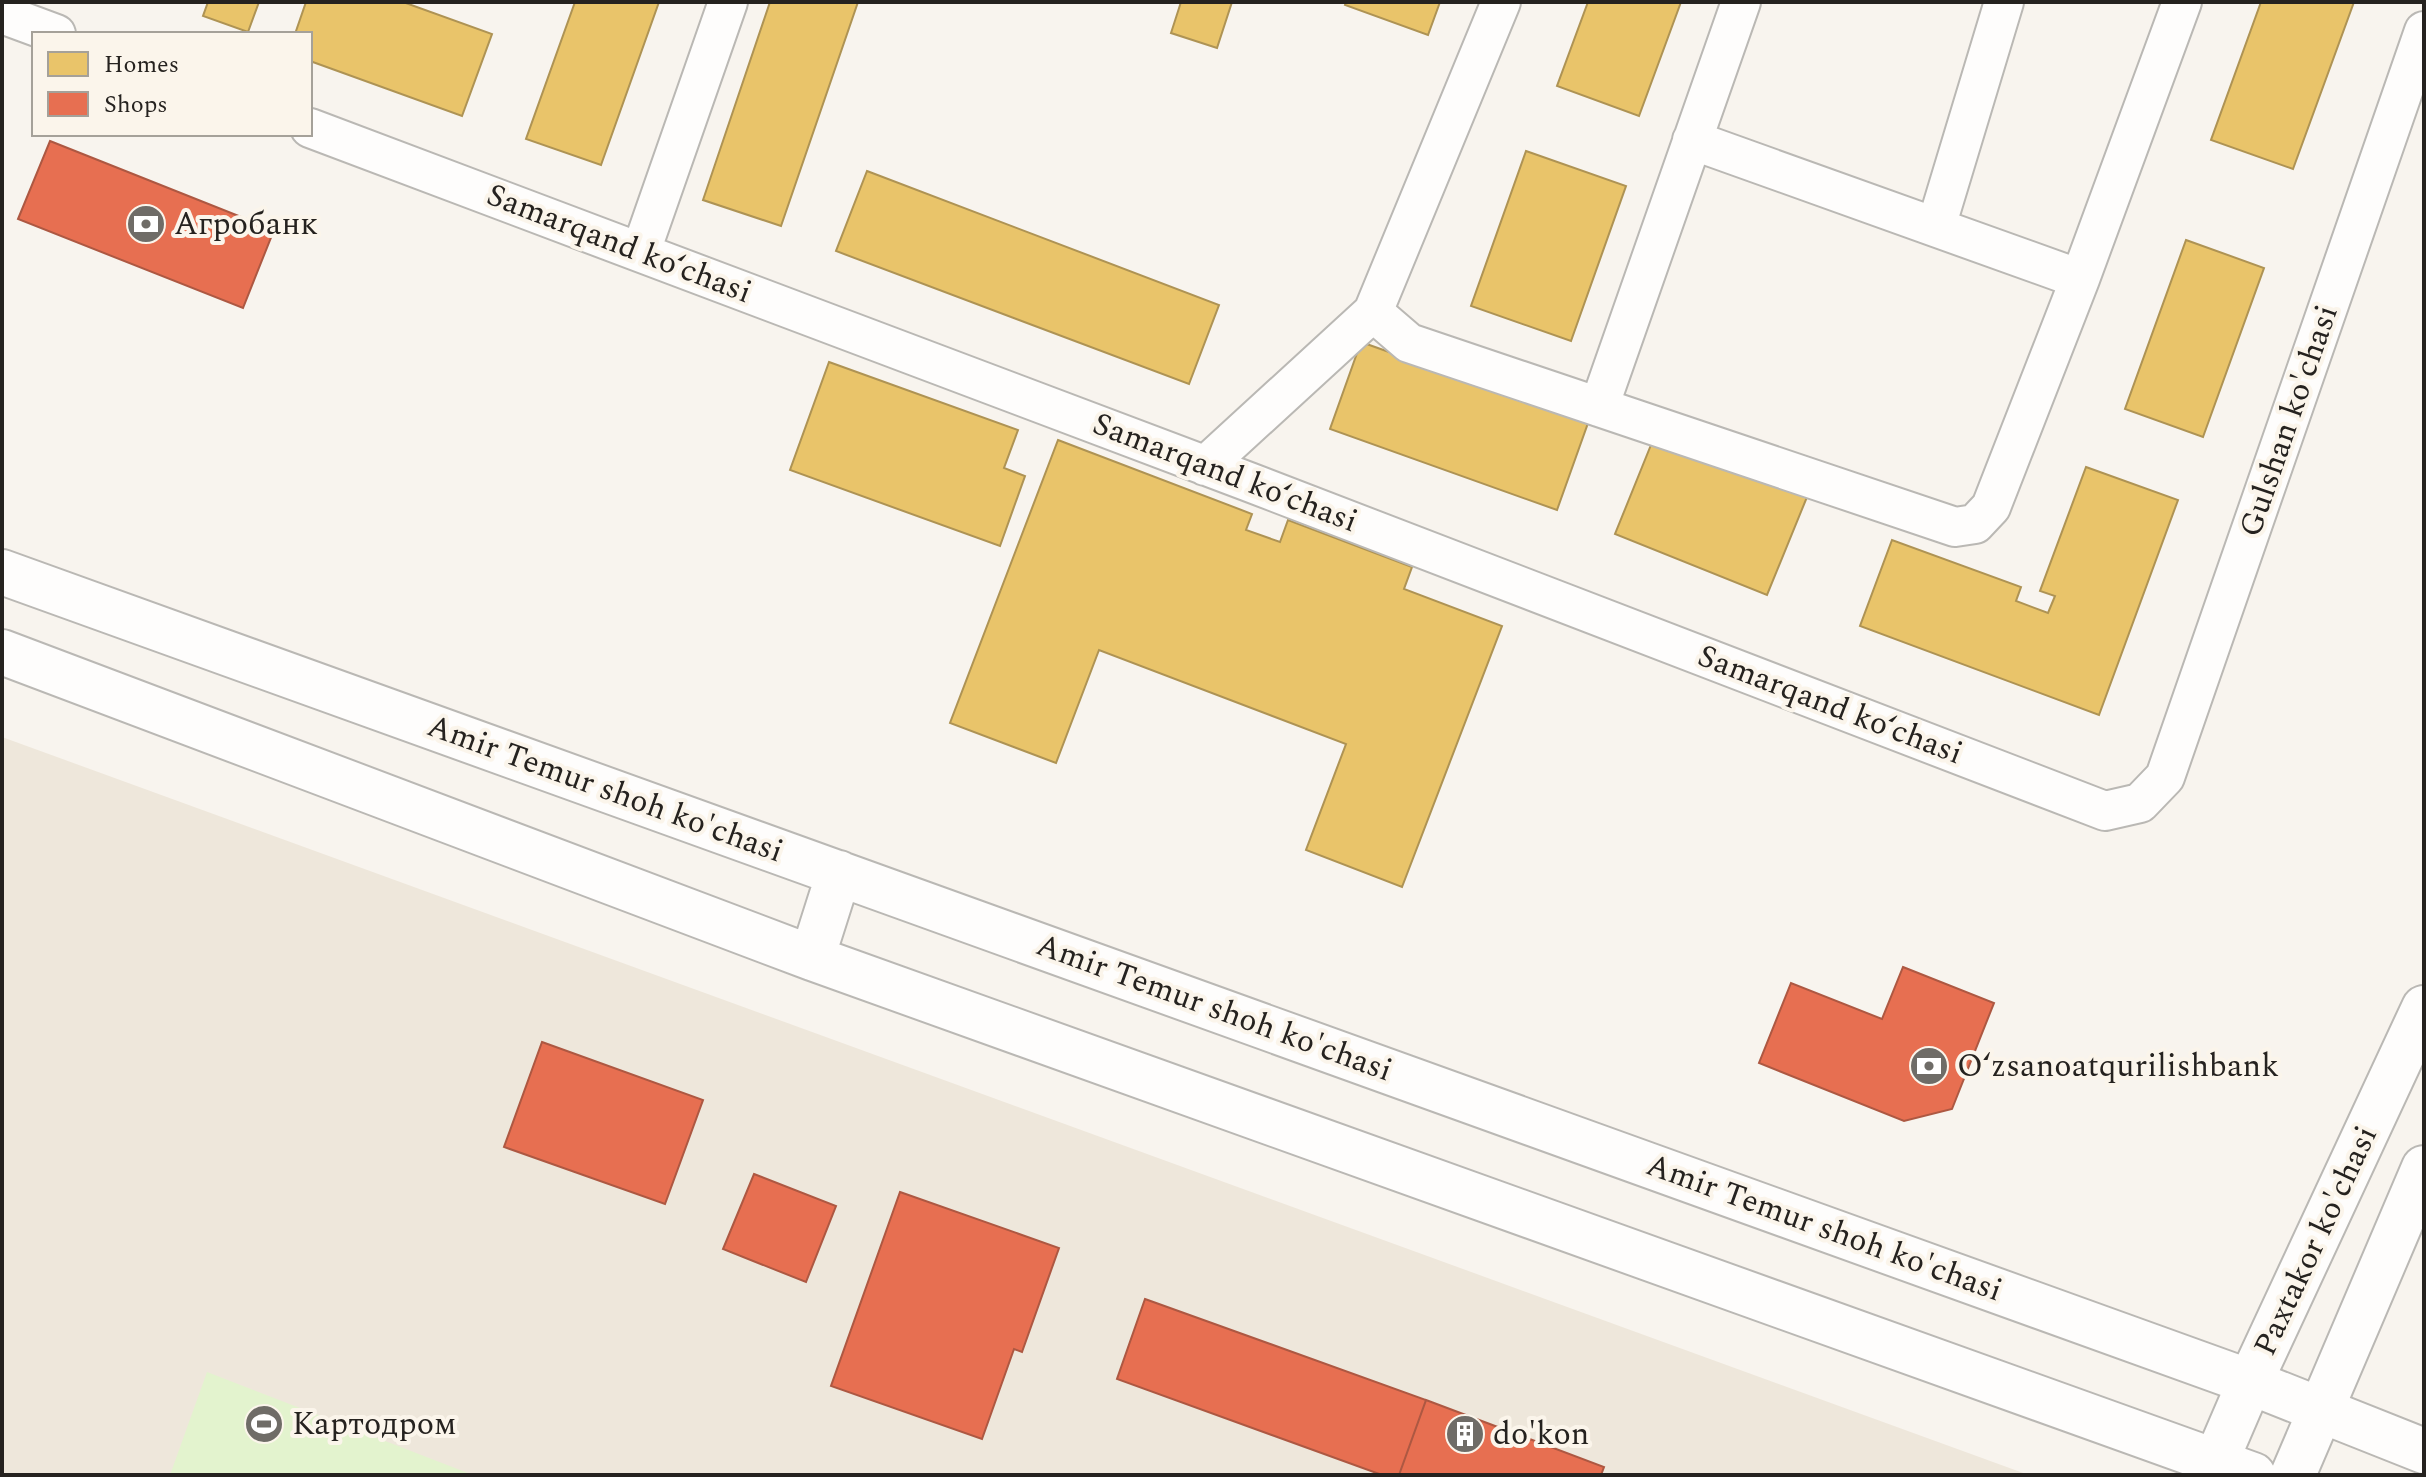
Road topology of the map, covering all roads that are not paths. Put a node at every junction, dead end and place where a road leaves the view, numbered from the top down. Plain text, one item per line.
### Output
1 (728, 2) edge
2 (1501, 2) edge
3 (1741, 2) edge
4 (2004, 2) edge
5 (2182, 2) edge
6 (2, 14) edge
7 (2424, 31) edge
8 (51, 32) edge
9 (312, 129) edge
10 (1692, 140) junction
11 (1936, 227) junction
12 (641, 251) junction
13 (2080, 279) junction
14 (1373, 312) junction
15 (1599, 407) junction
16 (1205, 466) junction
17 (2, 572) edge
18 (2, 652) edge
19 (2140, 803) joint
20 (839, 873) junction
21 (812, 958) junction
22 (2424, 1008) edge
23 (2424, 1168) edge
24 (2250, 1382) junction
25 (2320, 1412) junction
26 (2424, 1451) edge
27 (2226, 1471) edge
28 (2293, 1475) edge

1 - 12 street
2 - 14 street
3 - 10 street
4 - 11 street
5 - 13 street
6 - 8 street
7 - 19 street, Gulshan ko'chasi
9 - 12 street, Samarqand ko‘chasi
10 - 11 street
10 - 15 street
11 - 13 street
12 - 16 street, Samarqand ko‘chasi
13 - 15 street
14 - 15 street
14 - 16 street
16 - 19 street, Samarqand ko‘chasi
17 - 20 main road, Amir Temur shoh ko'chasi
18 - 21 main road
20 - 21 main road
20 - 24 main road, Amir Temur shoh ko'chasi
21 - 27 main road
22 - 24 main road, Paxtakor ko'chasi
23 - 25 main road, Paxtakor ko'chasi
24 - 25 main road, Amir Temur shoh ko'chasi
24 - 27 main road, Paxtakor ko'chasi
25 - 26 main road, Amir Temur shoh ko'chasi
25 - 28 main road, Paxtakor ko'chasi

